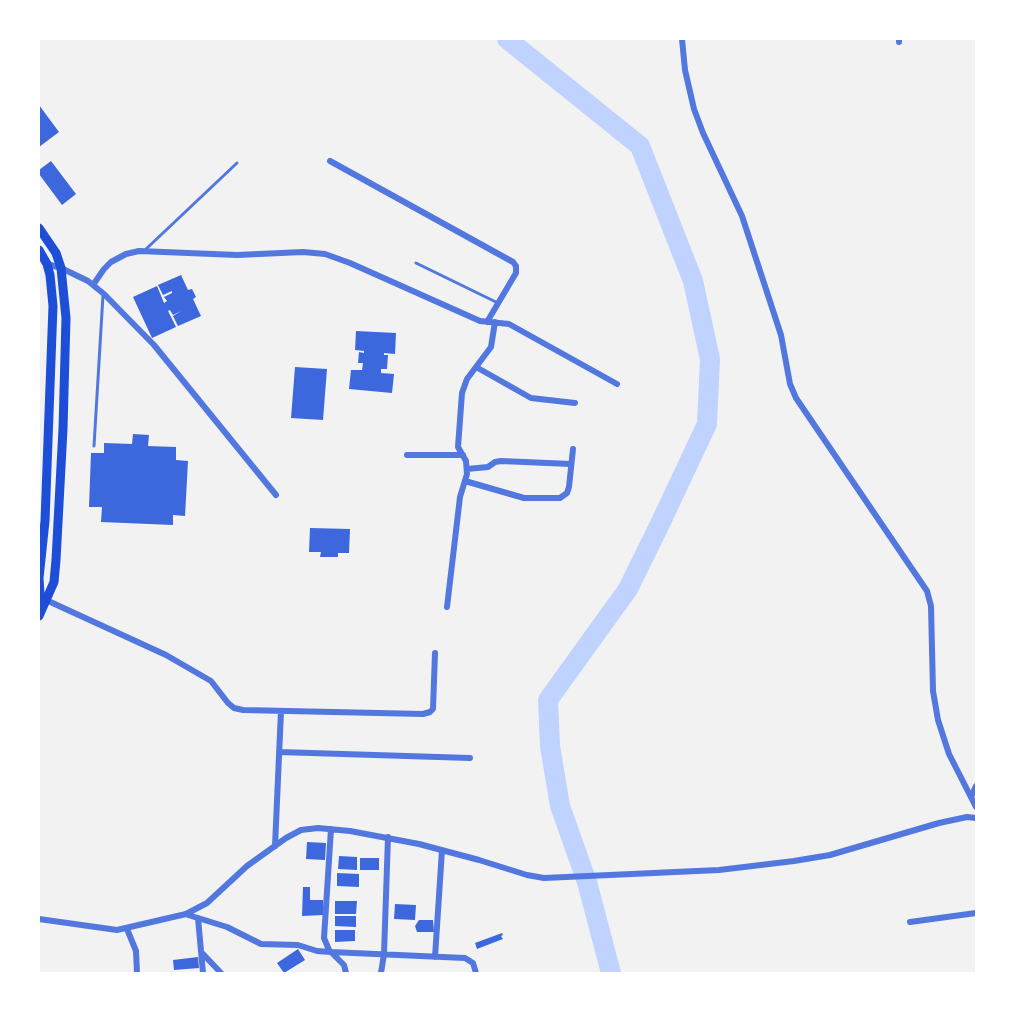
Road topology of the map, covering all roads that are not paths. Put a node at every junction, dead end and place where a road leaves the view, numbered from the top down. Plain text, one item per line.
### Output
1 (682, 39) edge
2 (330, 161) dead end
3 (237, 163) dead end
4 (39, 228) edge
5 (39, 250) edge
6 (144, 251) junction
7 (416, 263) dead end
8 (47, 264) junction
9 (61, 268) junction
10 (93, 285) junction
11 (104, 294) junction
12 (498, 303) junction
13 (487, 322) junction
14 (495, 322) junction
15 (476, 367) junction
16 (617, 384) dead end
17 (575, 403) dead end
18 (94, 446) dead end
19 (573, 449) dead end
20 (407, 455) dead end
21 (463, 455) junction
22 (571, 464) junction
23 (467, 469) junction
24 (465, 481) junction
25 (276, 495) dead end
26 (39, 590) edge
27 (51, 590) junction
28 (46, 600) junction
29 (447, 607) dead end
30 (40, 614) edge
31 (435, 653) dead end
32 (281, 711) junction
33 (279, 753) junction
34 (470, 758) dead end
35 (976, 786) edge
36 (971, 797) junction
37 (976, 807) edge
38 (976, 818) edge
39 (331, 829) junction
40 (388, 837) junction
41 (275, 846) junction
42 (442, 850) junction
43 (976, 913) edge
44 (184, 914) junction
45 (198, 918) junction
46 (39, 919) edge
47 (910, 922) dead end
48 (127, 929) junction
49 (331, 952) junction
50 (203, 954) junction
51 (384, 954) junction
52 (435, 957) junction
53 (137, 973) edge
54 (203, 973) edge
55 (221, 973) edge
56 (346, 973) edge
57 (381, 973) edge
58 (476, 973) edge

1 - 36 street
2 - 12 street
3 - 6 lane
4 - 9 main road
5 - 8 main road
6 - 10 street
6 - 13 street
7 - 12 lane
8 - 9 street
8 - 26 main road
9 - 10 street
9 - 27 main road
10 - 11 street
11 - 18 lane
11 - 25 street
12 - 13 street
13 - 14 street
14 - 15 street
14 - 16 street
15 - 17 street
15 - 21 street
19 - 22 street
20 - 21 street
21 - 23 street
22 - 23 street
22 - 24 street
23 - 24 street
24 - 29 street
26 - 27 street
26 - 30 main road
27 - 28 main road
28 - 30 main road
28 - 32 street
31 - 32 street
32 - 33 street
33 - 34 street
33 - 41 street
35 - 36 street
36 - 37 street
38 - 42 street
39 - 40 street
39 - 41 street
39 - 49 street
40 - 42 street
40 - 51 street
41 - 44 street
42 - 52 street
43 - 47 street
44 - 45 street
44 - 48 street
45 - 49 street
45 - 50 street
46 - 48 street
48 - 53 street
49 - 51 street
49 - 56 street
50 - 54 street
50 - 55 street
51 - 52 street
51 - 57 street
52 - 58 street

